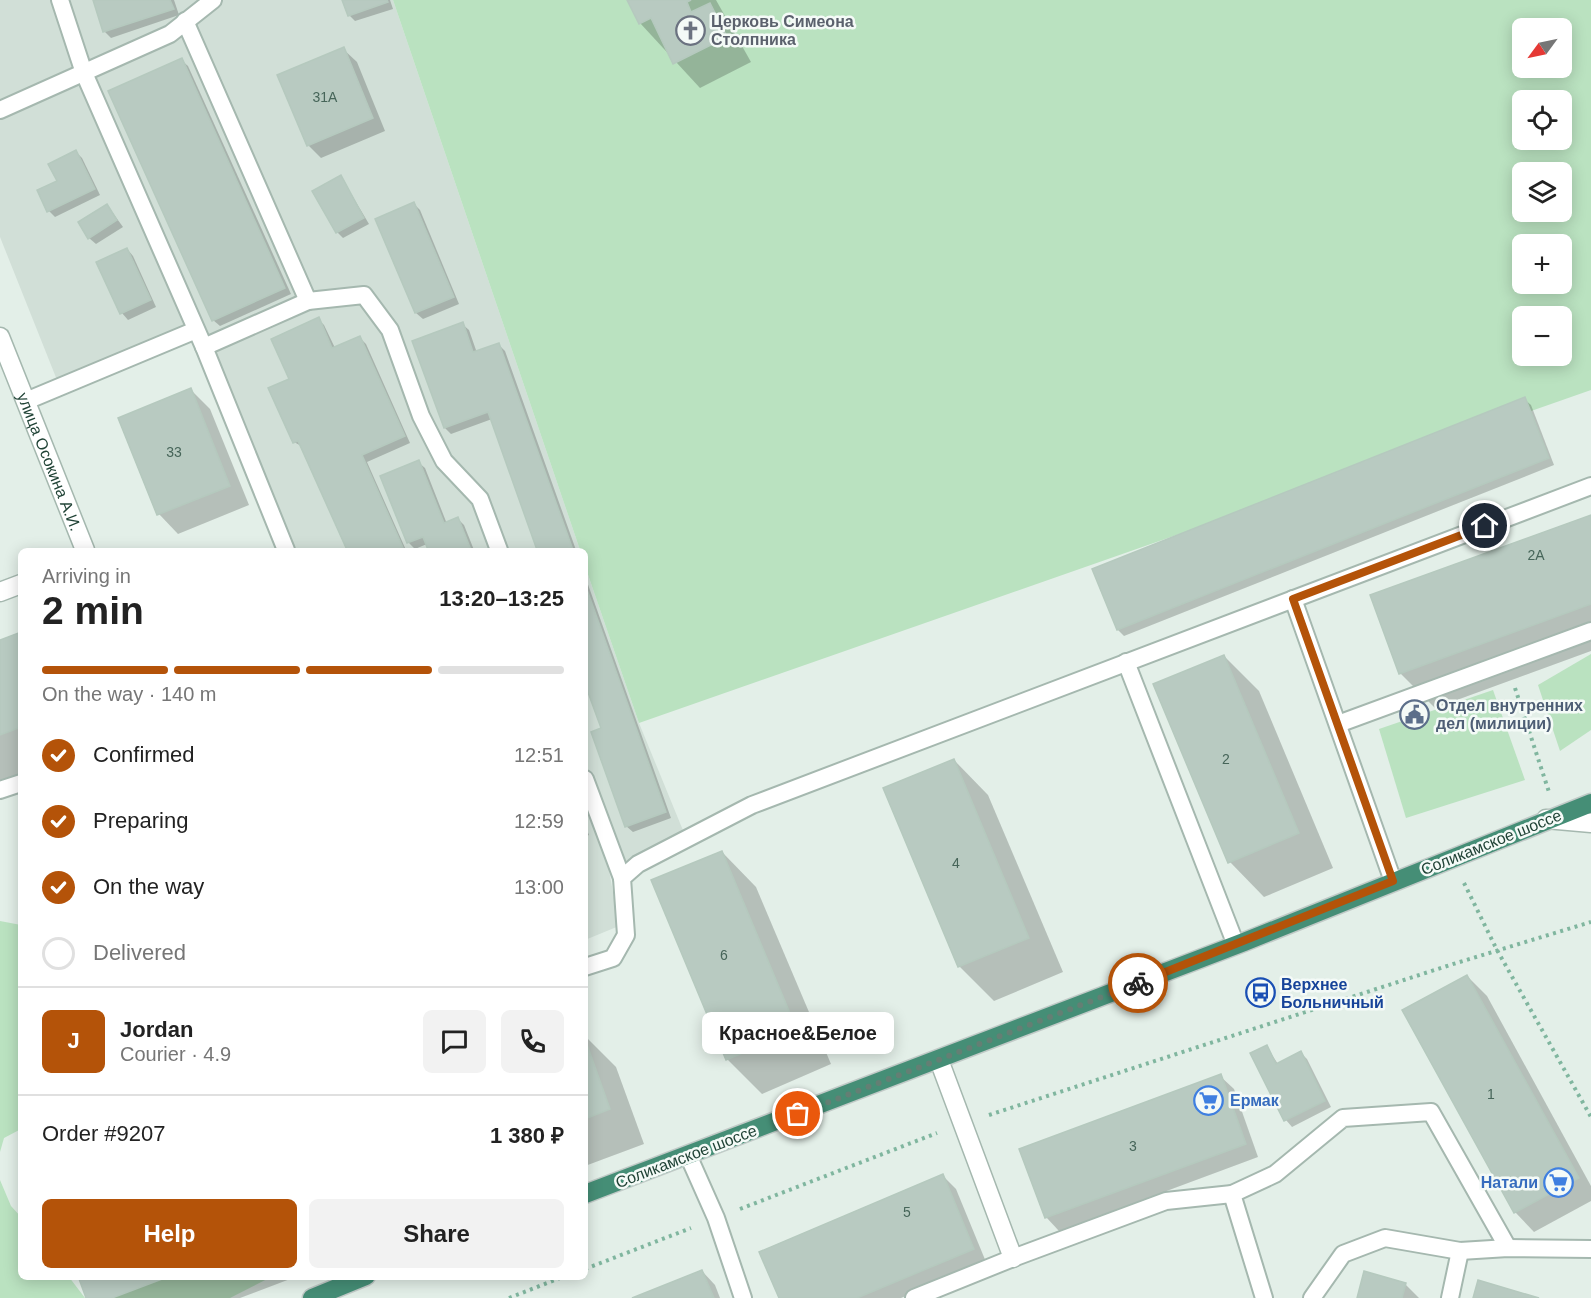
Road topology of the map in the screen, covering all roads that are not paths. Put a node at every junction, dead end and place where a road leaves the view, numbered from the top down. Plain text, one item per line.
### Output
1 (60, 0) edge
2 (213, 0) edge
3 (189, 12) edge
4 (84, 73) junction
5 (0, 110) edge
6 (308, 301) junction
7 (196, 330) junction
8 (0, 337) edge
9 (204, 347) junction
10 (26, 401) junction
11 (1591, 486) edge
12 (84, 548) edge
13 (285, 548) edge
14 (498, 548) edge
15 (18, 585) edge
16 (0, 592) edge
17 (1293, 599) junction
18 (1591, 631) edge
19 (1126, 662) junction
20 (1338, 724) junction
21 (18, 784) edge
22 (588, 787) edge
23 (0, 790) edge
24 (1591, 803) edge
25 (1551, 817) junction
26 (1591, 824) edge
27 (622, 878) junction
28 (1393, 881) junction
29 (1236, 945) junction
30 (588, 966) edge
31 (939, 1060) junction
32 (688, 1155) junction
33 (588, 1193) edge
34 (1232, 1194) junction
35 (1509, 1248) junction
36 (1591, 1249) edge
37 (1460, 1251) junction
38 (1013, 1257) junction
39 (356, 1280) edge
40 (312, 1298) edge
41 (743, 1298) edge
42 (914, 1298) edge
43 (1264, 1298) edge
44 (1312, 1298) edge
45 (1450, 1298) edge

1 - 4 lane
2 - 3 lane
3 - 4 lane
3 - 6 lane
4 - 5 lane
4 - 7 lane
6 - 9 lane
6 - 14 lane
7 - 9 lane
7 - 10 lane
8 - 10 street, улица Осокина А.И.
9 - 13 lane
10 - 12 street, улица Осокина А.И.
11 - 17 lane
15 - 16 street
17 - 19 lane
17 - 20 lane
18 - 20 lane
19 - 27 lane
19 - 29 lane
20 - 28 lane
21 - 23 lane
22 - 27 lane
24 - 25 highway, Соликамское шоссе
25 - 26 street
25 - 28 highway, Соликамское шоссе
27 - 30 lane
28 - 29 highway, Соликамское шоссе
29 - 31 highway, Соликамское шоссе
31 - 32 highway, Соликамское шоссе
31 - 38 street
32 - 33 highway, Соликамское шоссе
32 - 41 lane
34 - 35 lane
34 - 38 lane
34 - 43 lane
35 - 36 lane
35 - 37 lane
37 - 44 lane
37 - 45 lane
38 - 42 lane
39 - 40 highway

